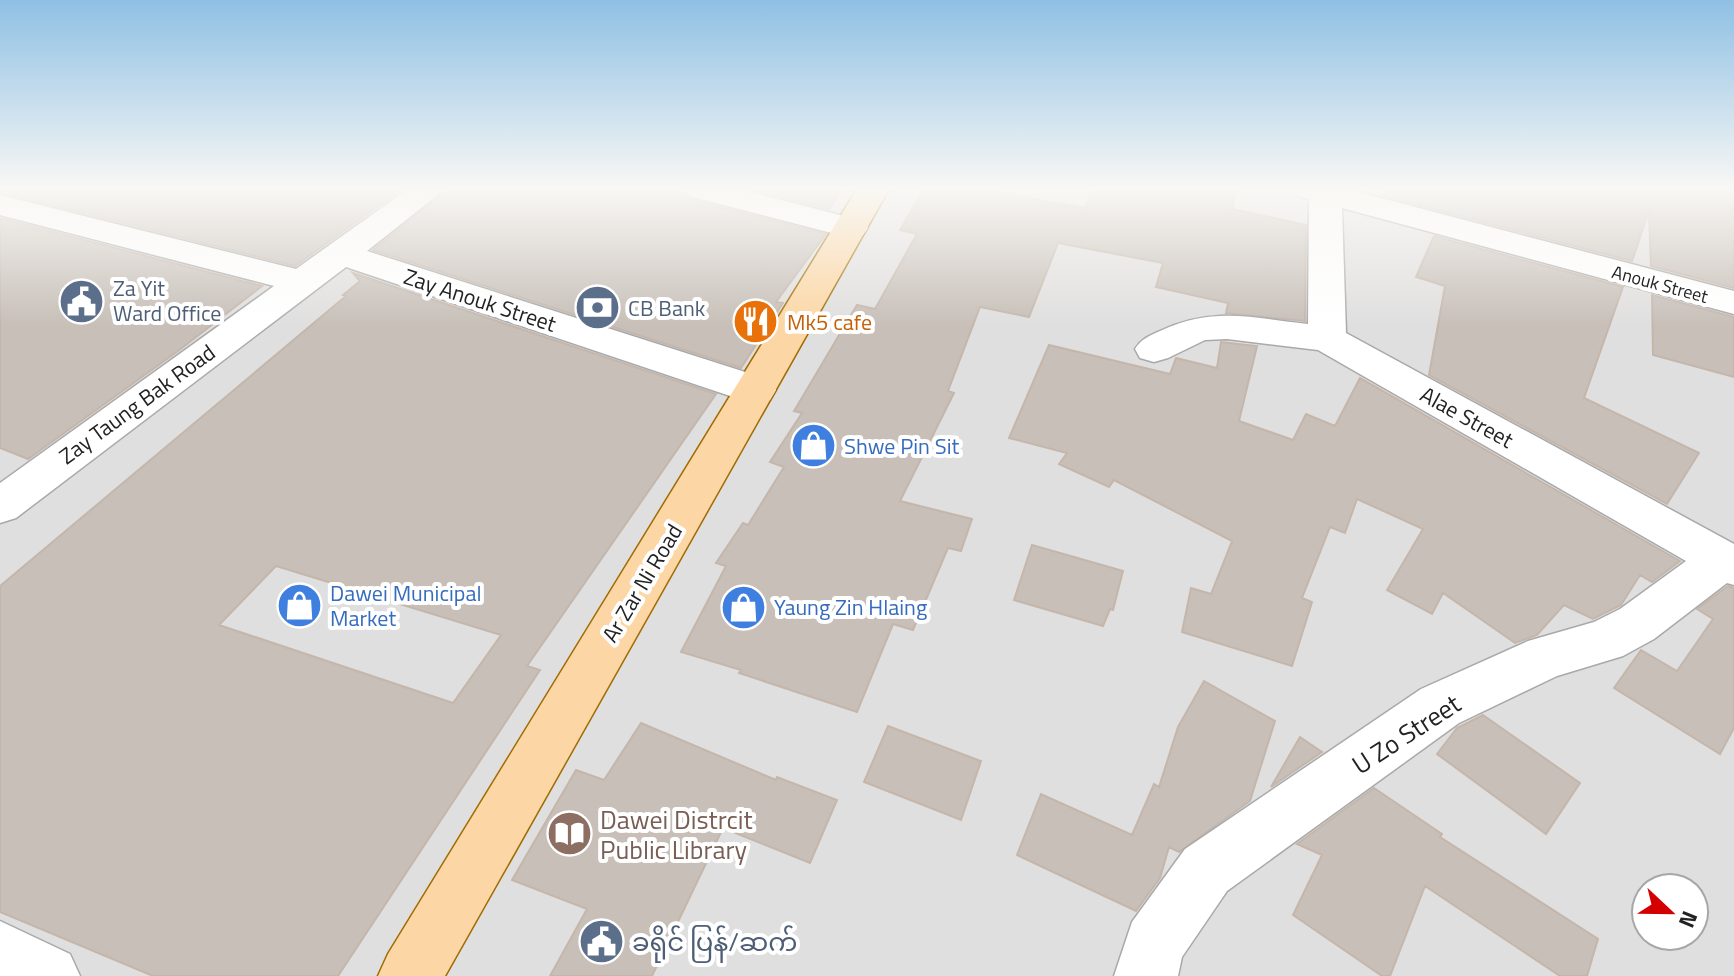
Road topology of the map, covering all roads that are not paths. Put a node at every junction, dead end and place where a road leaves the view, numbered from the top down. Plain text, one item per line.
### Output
1 (116, 235) edge
2 (367, 235) edge
3 (847, 235) edge
4 (1320, 235) edge
5 (1479, 235) edge
6 (341, 254) junction
7 (303, 282) junction
8 (1734, 303) edge
9 (1327, 339) junction
10 (1154, 349) dead end
11 (756, 390) junction
12 (17, 474) edge
13 (0, 506) edge
14 (1729, 563) edge
15 (0, 952) edge
16 (48, 976) edge
17 (410, 976) edge
18 (1146, 976) edge

1 - 7 street
2 - 6 street, Zay Taung Bak Road
3 - 11 main road, Ar Zar Ni Road
4 - 9 street
5 - 8 street, Anouk Street
6 - 7 street, Zay Taung Bak Road
6 - 11 street, Zay Anouk Street
7 - 12 street, Zay Taung Bak Road
9 - 10 street
9 - 14 street, Alae Street
11 - 17 main road, Ar Zar Ni Road
12 - 13 street, Zay Taung Bak Road
14 - 18 street, U Zo Street
15 - 16 street

